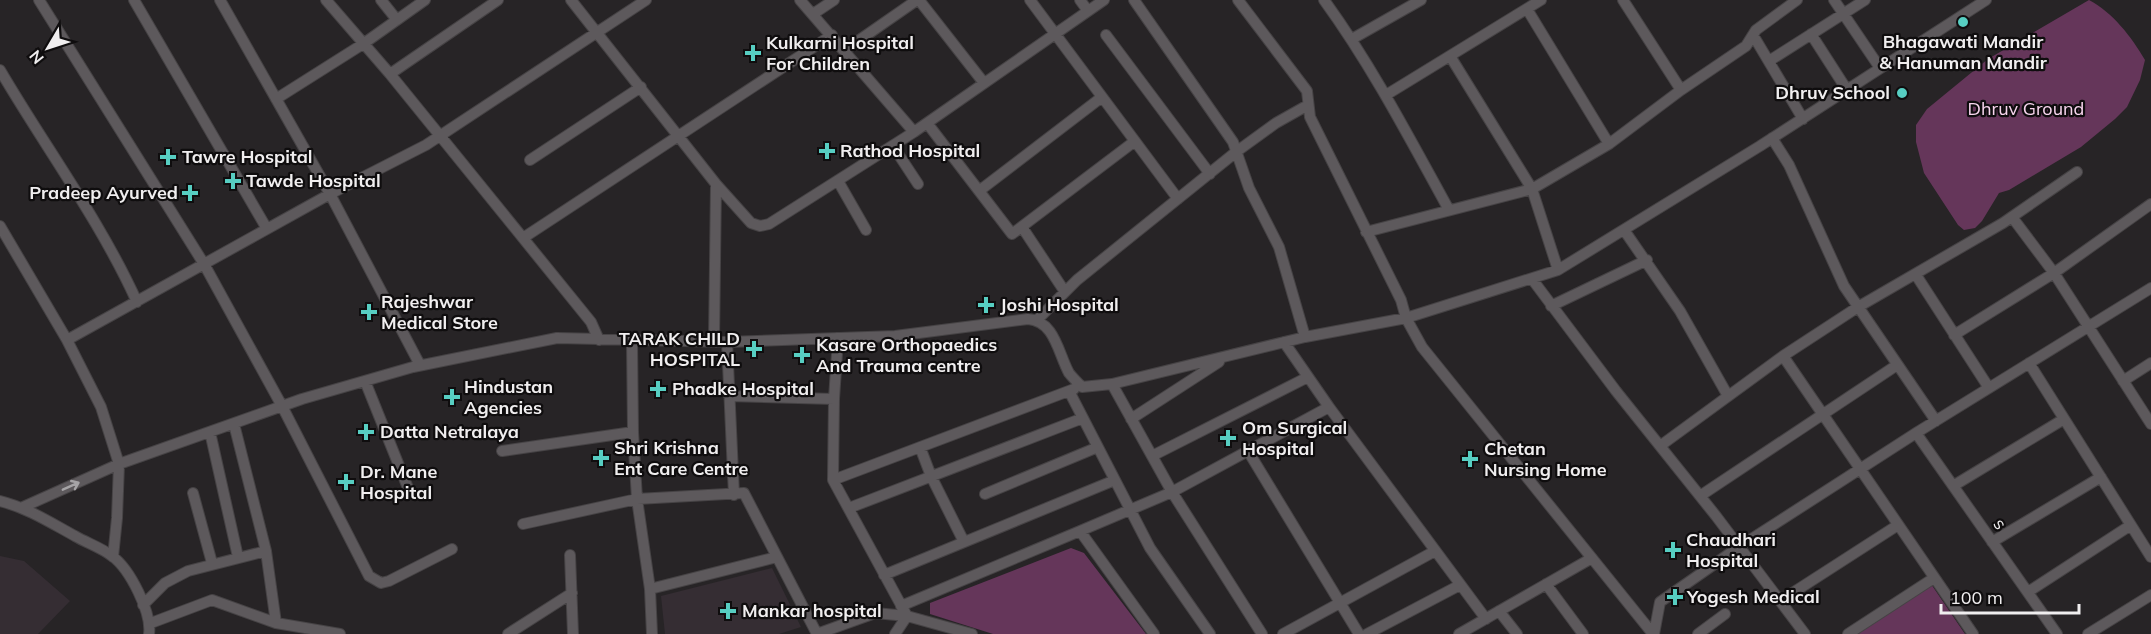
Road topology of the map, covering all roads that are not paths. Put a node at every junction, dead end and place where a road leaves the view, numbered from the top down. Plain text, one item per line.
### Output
1 (39, 0) edge
2 (134, 0) edge
3 (220, 0) edge
4 (326, 0) edge
5 (381, 0) edge
6 (425, 0) edge
7 (498, 0) edge
8 (571, 0) edge
9 (800, 0) edge
10 (834, 0) edge
11 (918, 0) edge
12 (1030, 0) edge
13 (1080, 0) edge
14 (1104, 0) edge
15 (1134, 0) edge
16 (1238, 0) edge
17 (1324, 0) edge
18 (1421, 0) edge
19 (1542, 0) edge
20 (1623, 0) edge
21 (1797, 0) edge
22 (1834, 0) edge
23 (1865, 0) edge
24 (1986, 0) edge
25 (639, 2) edge
26 (1527, 9) junction
27 (1088, 11) junction
28 (1844, 13) junction
29 (813, 14) junction
30 (397, 20) junction
31 (597, 33) junction
32 (1055, 34) junction
33 (1811, 34) junction
34 (832, 35) junction
35 (1106, 35) dead end
36 (1753, 35) junction
37 (1352, 39) junction
38 (363, 44) junction
39 (845, 50) junction
40 (1450, 56) junction
41 (1769, 60) junction
42 (1880, 68) junction
43 (0, 70) edge
44 (390, 74) junction
45 (984, 83) junction
46 (641, 87) junction
47 (1681, 90) junction
48 (1847, 90) junction
49 (1386, 95) junction
50 (1102, 97) junction
51 (276, 99) junction
52 (1308, 105) junction
53 (1803, 118) junction
54 (927, 123) junction
55 (914, 132) junction
56 (440, 136) junction
57 (680, 137) junction
58 (1772, 138) junction
59 (1135, 141) junction
60 (1609, 144) junction
61 (893, 146) junction
62 (1236, 152) junction
63 (530, 160) dead end
64 (2077, 172) dead end
65 (1210, 174) junction
66 (838, 181) junction
67 (716, 184) junction
68 (918, 184) dead end
69 (1532, 189) junction
70 (979, 191) junction
71 (330, 194) junction
72 (1178, 199) junction
73 (2151, 204) edge
74 (1449, 210) junction
75 (2012, 217) junction
76 (0, 226) edge
77 (1022, 228) junction
78 (267, 229) junction
79 (866, 230) dead end
80 (1624, 230) junction
81 (1366, 232) junction
82 (523, 238) junction
83 (1647, 260) junction
84 (204, 264) junction
85 (1558, 270) junction
86 (2054, 273) junction
87 (1916, 275) junction
88 (1532, 279) junction
89 (2151, 288) edge
90 (1065, 292) junction
91 (137, 302) junction
92 (1551, 306) junction
93 (1858, 307) junction
94 (1406, 318) junction
95 (1038, 319) junction
96 (2088, 326) junction
97 (1954, 335) junction
98 (1305, 337) junction
99 (838, 338) junction
100 (67, 340) junction
101 (599, 340) junction
102 (632, 341) junction
103 (714, 342) junction
104 (727, 342) junction
105 (1284, 342) junction
106 (1783, 356) junction
107 (1226, 358) junction
108 (2029, 363) junction
109 (2151, 363) edge
110 (420, 365) junction
111 (1897, 365) junction
112 (1308, 377) junction
113 (365, 381) junction
114 (2122, 381) junction
115 (1112, 384) junction
116 (1082, 387) junction
117 (1989, 388) junction
118 (1069, 391) junction
119 (729, 396) junction
120 (1728, 396) junction
121 (834, 399) junction
122 (282, 406) junction
123 (1329, 407) junction
124 (1824, 414) junction
125 (1083, 418) junction
126 (1131, 419) junction
127 (2064, 419) junction
128 (1936, 421) junction
129 (234, 424) junction
130 (2151, 424) edge
131 (210, 432) junction
132 (633, 432) junction
133 (1916, 433) junction
134 (1660, 446) junction
135 (920, 447) junction
136 (1098, 447) junction
137 (502, 451) dead end
138 (1248, 452) junction
139 (1152, 456) junction
140 (119, 464) junction
141 (1861, 470) junction
142 (931, 476) junction
143 (2101, 477) junction
144 (833, 480) junction
145 (1115, 480) junction
146 (1953, 486) junction
147 (408, 488) dead end
148 (1172, 492) junction
149 (193, 493) dead end
150 (985, 494) dead end
151 (734, 495) junction
152 (1700, 496) junction
153 (1, 498) edge
154 (637, 499) junction
155 (23, 507) junction
156 (849, 508) junction
157 (1131, 509) junction
158 (523, 524) dead end
159 (1898, 525) junction
160 (2131, 525) junction
161 (1080, 531) junction
162 (964, 542) junction
163 (1992, 542) junction
164 (1739, 547) junction
165 (452, 549) dead end
166 (266, 551) junction
167 (1435, 551) junction
168 (570, 555) dead end
169 (113, 557) junction
170 (238, 557) junction
171 (777, 557) junction
172 (2151, 557) edge
173 (1592, 558) junction
174 (212, 563) junction
175 (884, 575) junction
176 (1934, 578) junction
177 (1546, 584) junction
178 (1460, 585) junction
179 (650, 589) junction
180 (2028, 592) junction
181 (572, 593) junction
182 (2151, 595) edge
183 (1780, 601) junction
184 (1341, 603) junction
185 (143, 605) junction
186 (904, 611) junction
187 (1499, 611) junction
188 (1725, 614) dead end
189 (275, 619) junction
190 (1486, 619) junction
191 (150, 629) edge
192 (340, 634) edge
193 (508, 634) edge
194 (573, 634) edge
195 (652, 634) edge
196 (817, 634) edge
197 (895, 634) edge
198 (972, 634) edge
199 (1154, 634) edge
200 (1210, 634) edge
201 (1262, 634) edge
202 (1283, 634) edge
203 (1359, 634) edge
204 (1367, 634) edge
205 (1459, 634) edge
206 (1517, 634) edge
207 (1583, 634) edge
208 (1653, 634) edge
209 (1698, 634) edge
210 (1805, 634) edge
211 (1848, 634) edge
212 (1973, 634) edge
213 (2057, 634) edge
214 (2088, 634) edge

1 - 84 street
2 - 78 street
3 - 51 street
4 - 38 street
5 - 30 street
6 - 30 street
7 - 44 street
8 - 31 street
9 - 29 street
10 - 29 street
11 - 39 street
11 - 45 street
12 - 32 street
13 - 27 street
14 - 27 street
15 - 62 street
16 - 52 street
17 - 37 street
18 - 37 street
19 - 26 street
20 - 47 street
21 - 36 street
22 - 28 street
23 - 28 street
24 - 42 street
25 - 31 street
26 - 40 street
26 - 60 street
27 - 32 street
28 - 33 street
28 - 42 street
29 - 34 street
30 - 38 street
31 - 46 street
31 - 56 street
32 - 45 street
32 - 50 street
33 - 41 street
33 - 48 street
34 - 39 street
34 - 57 street
35 - 65 street
36 - 41 street
36 - 47 street
37 - 49 street
38 - 44 street
38 - 51 street
39 - 55 street
40 - 49 street
40 - 69 street
41 - 53 street
42 - 48 street
43 - 91 street
44 - 56 street
45 - 54 street
46 - 57 street
46 - 63 street
47 - 60 street
48 - 53 street
49 - 74 street
50 - 59 street
50 - 70 street
51 - 71 street
52 - 62 street
52 - 81 street
53 - 58 street
54 - 55 street
54 - 70 street
55 - 61 street
56 - 71 street
56 - 82 street
57 - 67 street
57 - 82 street
58 - 80 street
58 - 93 street
59 - 72 street
59 - 77 street
60 - 69 street
61 - 66 street
61 - 68 street
62 - 65 street
62 - 98 street
64 - 75 street
65 - 72 street
66 - 67 street
66 - 79 street
67 - 103 street
69 - 74 street
69 - 85 street
70 - 77 street
71 - 78 street
71 - 110 street
72 - 90 street
73 - 86 street
74 - 81 street
75 - 86 street
75 - 87 street
76 - 100 street
77 - 90 street
78 - 84 street
80 - 83 street
80 - 85 street
81 - 94 street
82 - 101 street
83 - 92 street
83 - 120 street
84 - 91 street
84 - 122 street
85 - 88 street
86 - 96 street
86 - 97 street
87 - 93 street
87 - 97 street
88 - 92 street
88 - 94 street
89 - 96 street
90 - 95 street
91 - 100 street
92 - 134 street
93 - 106 street
93 - 111 street
94 - 98 street
94 - 173 street
95 - 99 street
95 - 116 street
96 - 108 street
96 - 114 street
97 - 117 street
98 - 105 street
99 - 104 street
99 - 121 street
100 - 140 street
101 - 102 street
101 - 110 street
102 - 103 street
102 - 132 street
103 - 104 street
104 - 119 street
105 - 107 street
105 - 112 street
106 - 120 street
106 - 124 street
107 - 115 street
107 - 126 street
108 - 117 street
108 - 127 street
109 - 114 street
110 - 113 street
111 - 124 street
111 - 128 street
112 - 123 street
112 - 139 street
113 - 122 street
113 - 147 street
114 - 130 street
115 - 116 street
115 - 126 street
116 - 118 street
117 - 128 street
118 - 125 street
118 - 135 street
119 - 121 street
119 - 151 street
120 - 134 street
121 - 144 street
122 - 129 street
122 - 165 street
123 - 138 street
123 - 167 street
124 - 141 street
124 - 152 street
125 - 136 street
125 - 142 street
126 - 139 street
127 - 143 street
127 - 146 street
128 - 133 street
129 - 131 street
129 - 166 street
131 - 140 street
131 - 170 street
132 - 137 street
132 - 154 street
133 - 141 street
133 - 146 street, s
134 - 152 street
135 - 142 street
135 - 144 street
136 - 145 street
136 - 150 street
138 - 148 street
138 - 184 street
139 - 148 street
155 -> 140 street
140 - 169 street
141 - 159 street
141 - 164 street
142 - 156 street
142 - 162 street
143 - 160 street
143 - 163 street
144 - 156 street
145 - 157 street
145 - 162 street
146 - 163 street, s
148 - 157 street
148 - 201 street
149 - 174 street
151 - 154 street
151 - 171 street
152 - 164 street
153 - 155 street
154 - 158 street
154 - 179 street
155 - 169 street
156 - 175 street
157 - 161 street
157 - 200 street
159 - 176 street
159 - 183 street
160 - 172 street
160 - 180 street
161 - 186 street
161 - 199 street
162 - 175 street
163 - 180 street, s
164 - 183 street
164 - 208 street
166 - 170 street
166 - 189 street
167 - 178 street
167 - 184 street
168 - 181 street
169 - 185 street
170 - 174 street
171 - 179 street
171 - 196 street
173 - 177 street
173 - 208 street
174 - 185 street
175 - 186 street
176 - 211 street
176 - 212 street
177 - 187 street
177 - 207 street
178 - 190 street
178 - 204 street
179 - 195 street
180 - 213 street, s
181 - 193 street
181 - 194 street
182 - 214 street
183 - 210 street
184 - 202 street
184 - 203 street
185 - 191 street
186 - 196 street
186 - 197 street
186 - 198 street
187 - 190 street
187 - 206 street
188 - 209 street
189 - 191 street
189 - 192 street
190 - 205 street

